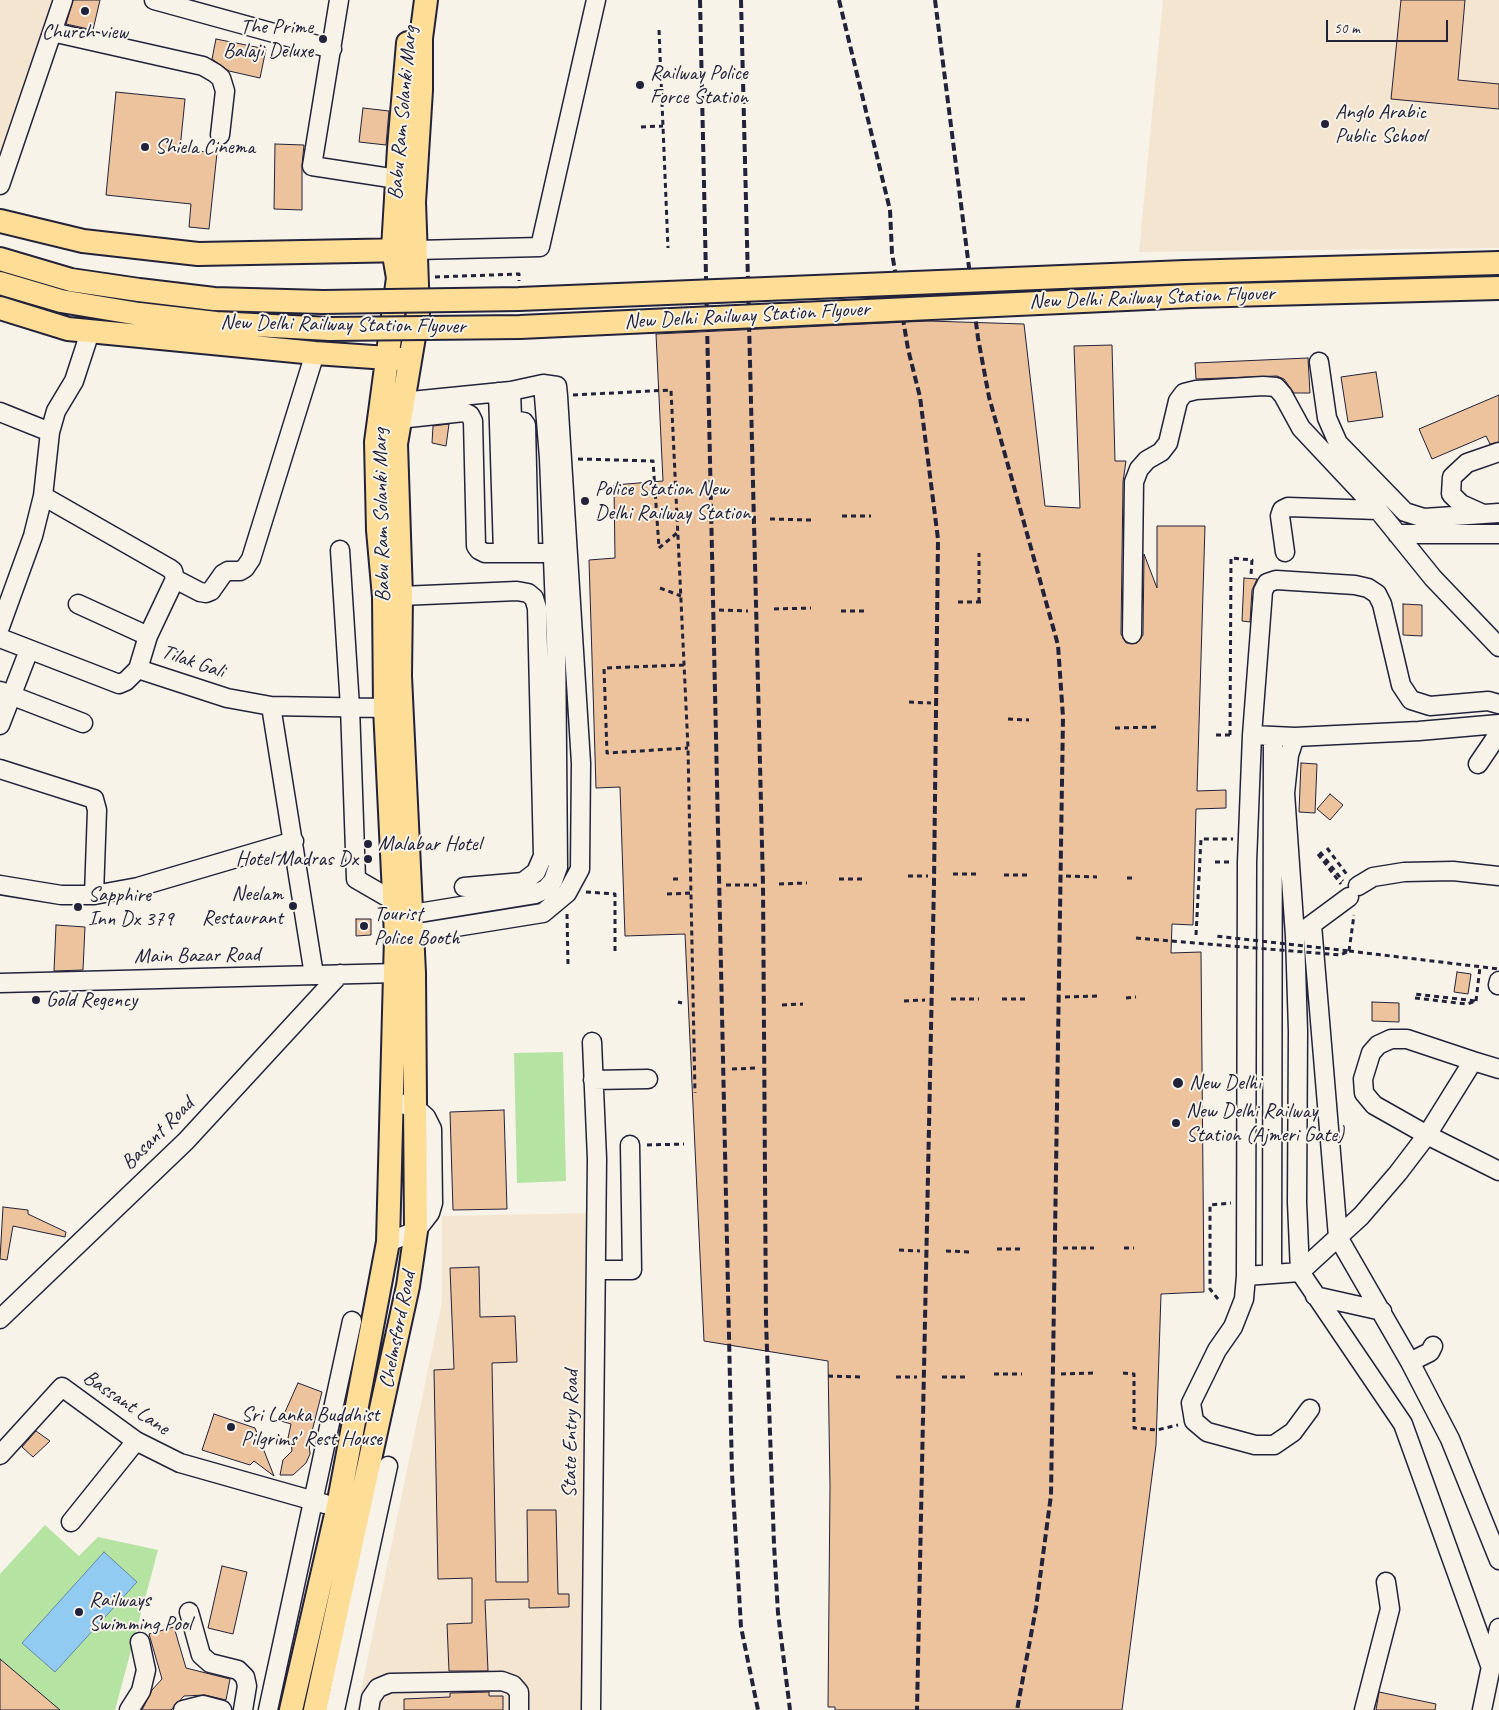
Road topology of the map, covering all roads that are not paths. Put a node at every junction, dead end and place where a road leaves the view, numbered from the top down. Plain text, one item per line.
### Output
1 (63, 0) edge
2 (154, 0) edge
3 (340, 0) edge
4 (414, 0) edge
5 (426, 0) edge
6 (596, 0) edge
7 (52, 32) junction
8 (332, 49) junction
9 (220, 134) dead end
10 (397, 179) junction
11 (0, 185) edge
12 (0, 221) edge
13 (393, 250) junction
14 (416, 250) junction
15 (0, 258) edge
16 (1499, 264) edge
17 (0, 283) edge
18 (1499, 288) edge
19 (0, 308) edge
20 (90, 332) junction
21 (315, 353) junction
22 (399, 359) junction
23 (1319, 362) dead end
24 (543, 384) junction
25 (505, 391) junction
26 (394, 408) junction
27 (0, 412) edge
28 (50, 432) junction
29 (1499, 452) edge
30 (43, 496) junction
31 (1378, 510) junction
32 (1492, 514) edge
33 (1397, 534) junction
34 (1499, 534) edge
35 (340, 550) dead end
36 (1285, 552) dead end
37 (516, 553) junction
38 (561, 553) junction
39 (175, 579) junction
40 (401, 596) junction
41 (78, 604) dead end
42 (0, 627) edge
43 (1132, 634) dead end
44 (148, 636) junction
45 (0, 638) edge
46 (1499, 647) edge
47 (29, 650) junction
48 (138, 669) junction
49 (6, 693) edge
50 (1499, 704) edge
51 (271, 706) junction
52 (350, 707) junction
53 (385, 708) junction
54 (83, 723) dead end
55 (1499, 724) edge
56 (0, 725) edge
57 (1499, 733) edge
58 (1252, 735) junction
59 (1273, 736) junction
60 (1295, 737) junction
61 (1478, 764) dead end
62 (0, 769) edge
63 (294, 842) junction
64 (1499, 876) edge
65 (0, 885) edge
66 (464, 887) dead end
67 (94, 895) junction
68 (394, 901) junction
69 (464, 906) junction
70 (1312, 925) junction
71 (466, 926) junction
72 (407, 929) junction
73 (1295, 936) junction
74 (405, 973) junction
75 (340, 974) junction
76 (314, 975) junction
77 (1499, 981) edge
78 (0, 983) edge
79 (1498, 985) edge
80 (592, 1042) dead end
81 (1474, 1061) junction
82 (1499, 1069) edge
83 (648, 1079) dead end
84 (593, 1080) junction
85 (391, 1100) junction
86 (417, 1109) junction
87 (1427, 1135) junction
88 (630, 1145) road end
89 (1499, 1171) edge
90 (416, 1230) junction
91 (1338, 1237) junction
92 (388, 1242) junction
93 (596, 1270) junction
94 (1300, 1272) junction
95 (1272, 1274) junction
96 (1246, 1276) junction
97 (1315, 1296) junction
98 (1382, 1311) junction
99 (1, 1315) edge
100 (352, 1321) dead end
101 (1433, 1346) dead end
102 (1410, 1362) junction
103 (1310, 1409) dead end
104 (136, 1441) junction
105 (0, 1455) edge
106 (388, 1466) dead end
107 (314, 1501) junction
108 (338, 1506) junction
109 (71, 1522) dead end
110 (1499, 1560) edge
111 (1386, 1582) dead end
112 (189, 1612) dead end
113 (1499, 1628) edge
114 (140, 1642) dead end
115 (1491, 1668) junction
116 (129, 1710) edge
117 (183, 1710) edge
118 (222, 1710) edge
119 (243, 1710) edge
120 (268, 1710) edge
121 (291, 1710) edge
122 (315, 1710) edge
123 (335, 1710) edge
124 (369, 1710) edge
125 (519, 1710) edge
126 (591, 1710) edge
127 (1364, 1710) edge
128 (1482, 1710) edge

1 - 7 street
2 - 8 street
3 - 8 street
4 - 10 main road, Babu Ram Solanki Marg
5 - 14 main road, Babu Ram Solanki Marg
6 - 14 street
7 - 9 street
7 - 11 street
8 - 10 street
10 - 13 main road, Babu Ram Solanki Marg
12 - 13 main road
13 - 14 main road
13 - 22 main road, Babu Ram Solanki Marg
14 - 22 main road, Babu Ram Solanki Marg
15 - 16 main road, New Delhi Railway Station Flyover, bridge
17 - 18 main road, New Delhi Railway Station Flyover, bridge
19 - 20 main road
20 - 21 main road
20 - 28 street
21 - 22 main road
21 - 39 street
22 - 26 main road, Babu Ram Solanki Marg
23 - 32 street
24 - 25 street
24 - 38 street
24 - 38 street
25 - 26 street
25 - 37 street
25 - 37 street
26 - 37 street
26 - 40 main road, Babu Ram Solanki Marg
26 - 53 main road, Babu Ram Solanki Marg
27 - 28 street
28 - 30 street
29 - 32 street
30 - 39 street
30 - 42 street
31 - 33 street
31 - 36 street
31 - 43 street
33 - 34 street
33 - 46 street
35 - 52 street
37 - 38 street
38 - 69 street
38 - 71 street
39 - 44 street
40 - 66 street
40 - 72 main road, Babu Ram Solanki Marg
41 - 44 street
44 - 48 street
45 - 47 street, Tilak Gali
47 - 48 street, Tilak Gali
47 - 49 street
48 - 51 street, Tilak Gali
49 - 54 street
49 - 56 street
50 - 58 street
51 - 52 street, Tilak Gali
51 - 63 street
52 - 53 street, Tilak Gali
52 - 68 street
53 - 68 main road, Babu Ram Solanki Marg
55 - 60 street
57 - 61 street
58 - 59 street
58 - 96 street
59 - 60 street
59 - 95 street
60 - 73 street
62 - 67 street
63 - 67 street
63 - 76 street
64 - 70 street
65 - 67 street
68 - 72 main road, Babu Ram Solanki Marg
69 - 71 street
69 - 72 street
70 - 73 street
70 - 91 street
71 - 72 street
72 - 74 main road, Babu Ram Solanki Marg
73 - 94 street
74 - 75 street, Main Bazar Road
74 - 85 main road, Chelmsford Road
74 - 86 main road, Chelmsford Road
75 - 76 street, Main Bazar Road
75 - 99 street, Basant Road
76 - 78 street, Main Bazar Road
77 - 79 street
80 - 84 street, State Entry Road
81 - 82 street
81 - 87 street
81 - 87 street
83 - 84 street
84 - 93 street, State Entry Road
85 - 86 street
85 - 92 main road, Chelmsford Road
86 - 90 main road, Chelmsford Road
87 - 89 street
87 - 91 street
88 - 93 street
90 - 92 street
90 - 122 main road, Chelmsford Road
91 - 94 street
91 - 98 street
92 - 108 main road, Chelmsford Road
93 - 126 street, State Entry Road
94 - 95 street
94 - 97 street
95 - 96 street
96 - 103 street
97 - 98 street
97 - 115 street
98 - 102 street
100 - 107 street
101 - 102 street
102 - 110 street
104 - 105 street, Bassant Lane
104 - 107 street, Bassant Lane
104 - 109 street
106 - 123 street
107 - 108 street, Bassant Lane
107 - 120 street
108 - 121 main road, Chelmsford Road
111 - 127 street
112 - 119 street
113 - 115 street
114 - 116 street
115 - 128 street
117 - 118 street
124 - 125 street

